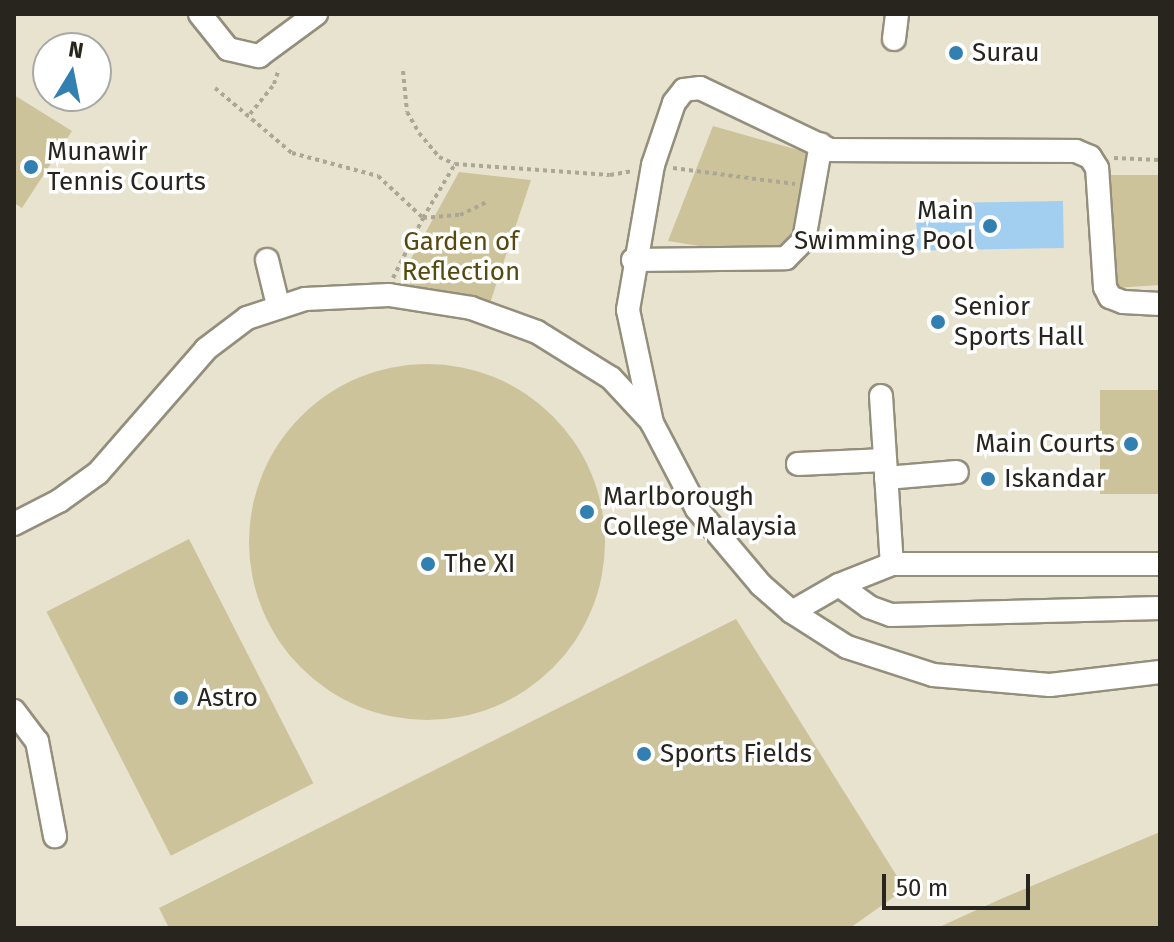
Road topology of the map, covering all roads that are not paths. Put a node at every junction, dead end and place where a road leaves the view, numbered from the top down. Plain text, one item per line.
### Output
1 (200, 14) edge
2 (316, 14) edge
3 (897, 14) edge
4 (894, 39) dead end
5 (821, 144) junction
6 (267, 260) dead end
7 (633, 260) junction
8 (1160, 304) edge
9 (278, 305) junction
10 (881, 396) dead end
11 (652, 423) junction
12 (798, 464) dead end
13 (886, 469) junction
14 (957, 472) dead end
15 (14, 524) edge
16 (892, 564) junction
17 (1160, 564) edge
18 (839, 585) junction
19 (1160, 608) edge
20 (792, 612) junction
21 (1160, 672) edge
22 (14, 711) edge
23 (55, 836) dead end

1 - 2 lane
3 - 4 lane
5 - 7 lane
5 - 7 lane
5 - 8 lane
6 - 9 lane
7 - 11 lane
9 - 11 lane
9 - 15 lane
10 - 13 lane
11 - 20 lane
12 - 13 lane
13 - 14 lane
13 - 16 lane
16 - 17 lane
16 - 18 lane
18 - 19 lane
18 - 20 lane
20 - 21 lane
22 - 23 lane

